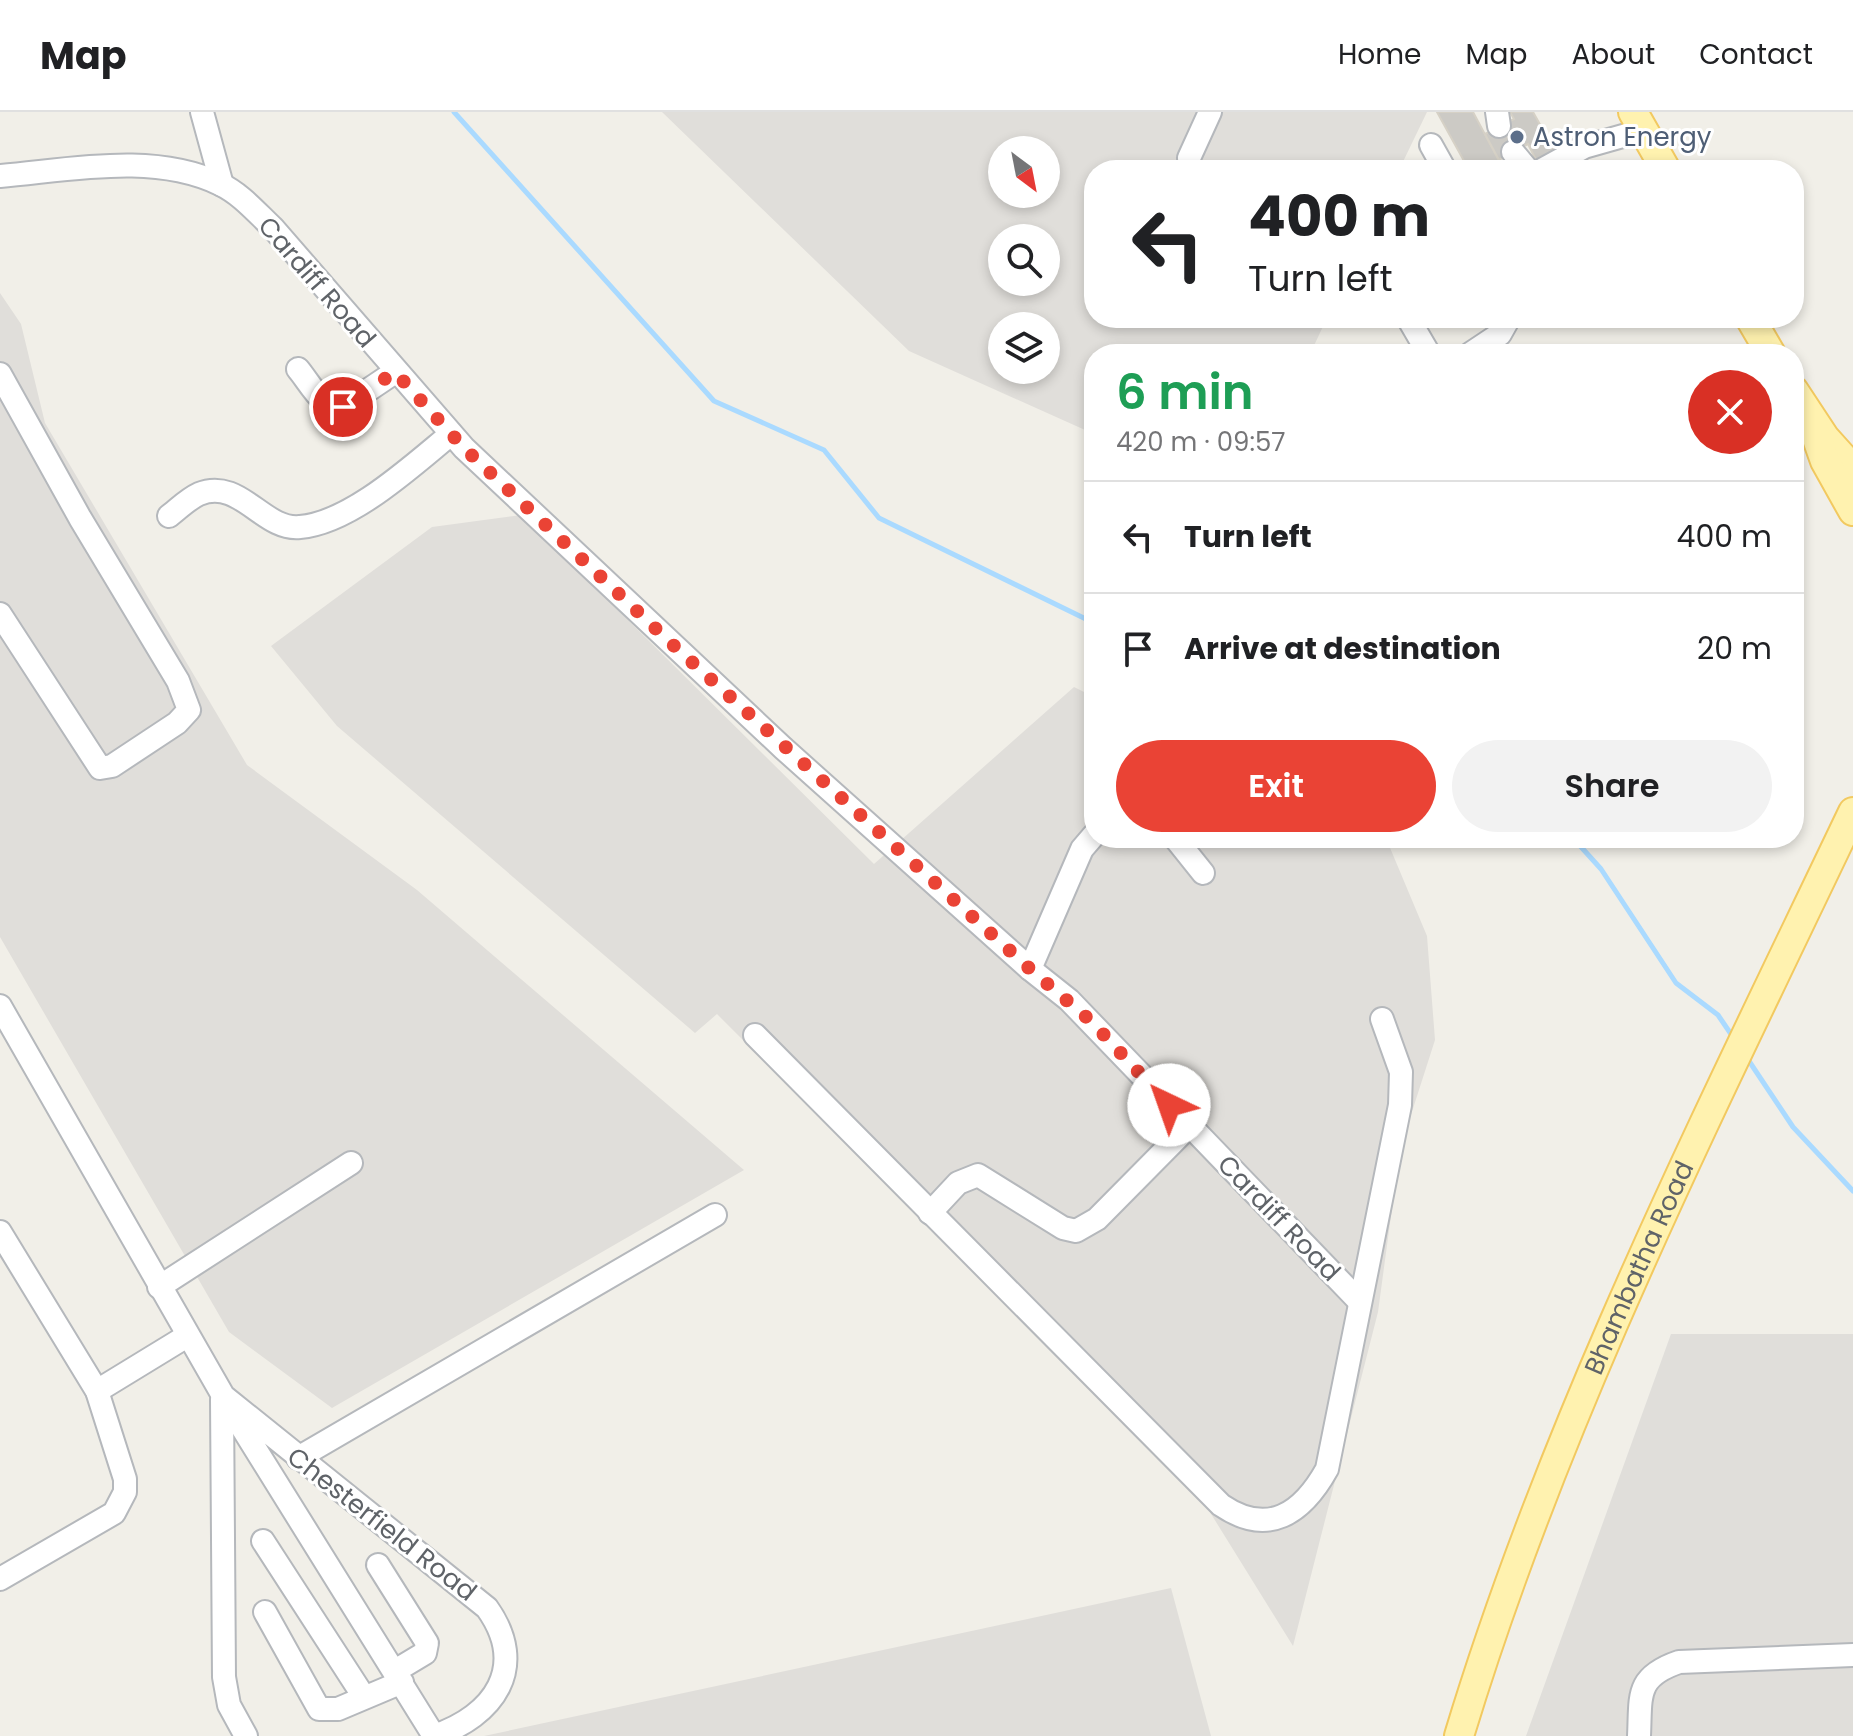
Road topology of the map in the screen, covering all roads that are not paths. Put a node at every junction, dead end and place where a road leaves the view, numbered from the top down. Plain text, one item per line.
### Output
1 (202, 112) edge
2 (1210, 112) edge
3 (1638, 121) edge
4 (1431, 145) dead end
5 (1584, 147) junction
6 (1513, 152) dead end
7 (1189, 158) dead end
8 (1439, 160) edge
9 (1520, 160) edge
10 (1560, 160) edge
11 (1576, 160) edge
12 (1660, 160) edge
13 (0, 176) edge
14 (222, 185) junction
15 (1503, 328) edge
16 (1485, 344) edge
17 (298, 369) dead end
18 (395, 372) junction
19 (0, 374) edge
20 (1804, 408) edge
21 (1809, 416) junction
22 (451, 434) junction
23 (1853, 469) edge
24 (1853, 511) edge
25 (169, 516) dead end
26 (0, 614) edge
27 (1853, 812) edge
28 (1084, 847) edge
29 (1183, 848) edge
30 (1203, 873) dead end
31 (1030, 969) junction
32 (0, 1006) edge
33 (1382, 1019) dead end
34 (755, 1035) dead end
35 (1189, 1126) junction
36 (351, 1163) dead end
37 (930, 1213) junction
38 (715, 1215) dead end
39 (0, 1232) edge
40 (159, 1287) junction
41 (1360, 1302) junction
42 (187, 1336) junction
43 (97, 1391) junction
44 (222, 1395) junction
45 (298, 1458) junction
46 (263, 1541) dead end
47 (378, 1565) dead end
48 (0, 1579) edge
49 (265, 1612) dead end
50 (1853, 1655) edge
51 (398, 1676) junction
52 (364, 1697) junction
53 (246, 1736) edge
54 (434, 1736) edge
55 (1459, 1736) edge
56 (1639, 1736) edge

1 - 14 street
2 - 7 street
3 - 5 street
3 - 12 main road
4 - 8 street
5 - 10 street
5 - 11 street
6 - 9 street
13 - 14 street, Cardiff Road
14 - 18 street, Cardiff Road
15 - 16 street
17 - 18 street
18 - 22 street, Cardiff Road
19 - 26 street
20 - 21 main road
21 - 23 main road
21 - 24 main road
22 - 25 street
22 - 31 street, Cardiff Road
27 - 55 main road, Bhambatha Road
28 - 31 street
29 - 30 street
31 - 35 street, Cardiff Road
32 - 40 street, Chesterfield Road
33 - 41 street
34 - 37 street, Cardiff Road
35 - 37 street
35 - 41 street, Cardiff Road
36 - 40 street
37 - 41 street, Cardiff Road
38 - 45 street
39 - 43 street
40 - 42 street, Chesterfield Road
42 - 43 street
42 - 44 street, Chesterfield Road
43 - 48 street
44 - 45 street, Chesterfield Road
44 - 51 street, Chesterfield Road
44 - 53 street
45 - 54 street, Chesterfield Road
46 - 52 street
47 - 51 street
49 - 52 street
50 - 56 street
51 - 52 street
51 - 54 street, Chesterfield Road

